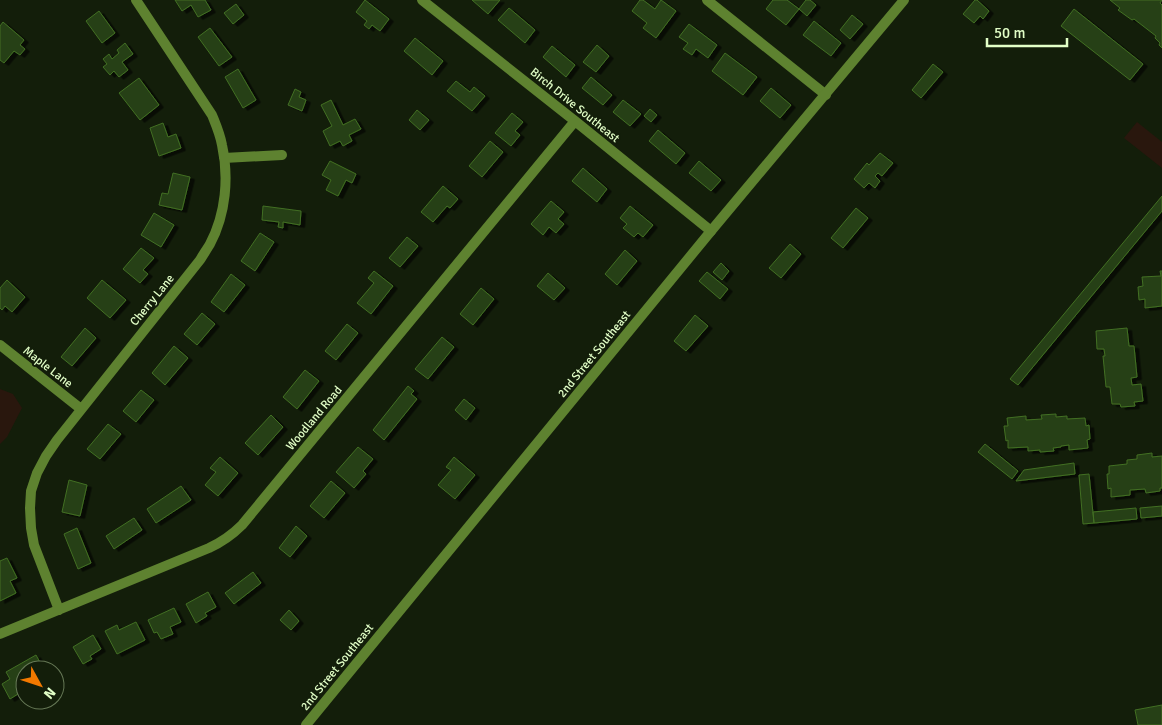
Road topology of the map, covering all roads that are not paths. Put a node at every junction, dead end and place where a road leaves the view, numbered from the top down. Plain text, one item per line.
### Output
1 (136, 0) edge
2 (422, 0) edge
3 (707, 0) edge
4 (904, 0) edge
5 (826, 95) junction
6 (575, 121) junction
7 (282, 155) dead end
8 (224, 158) junction
9 (711, 231) junction
10 (0, 345) edge
11 (81, 409) junction
12 (59, 610) junction
13 (0, 634) edge
14 (306, 725) edge

1 - 8 street, Cherry Lane
2 - 6 street, Birch Drive Southeast
3 - 5 street
4 - 5 street, 2nd Street Southeast
5 - 9 street, 2nd Street Southeast
6 - 9 street, Birch Drive Southeast
6 - 12 street, Woodland Road
7 - 8 street
8 - 11 street, Cherry Lane
9 - 14 street, 2nd Street Southeast
10 - 11 street, Maple Lane
11 - 12 street, Cherry Lane
12 - 13 street, Woodland Road

